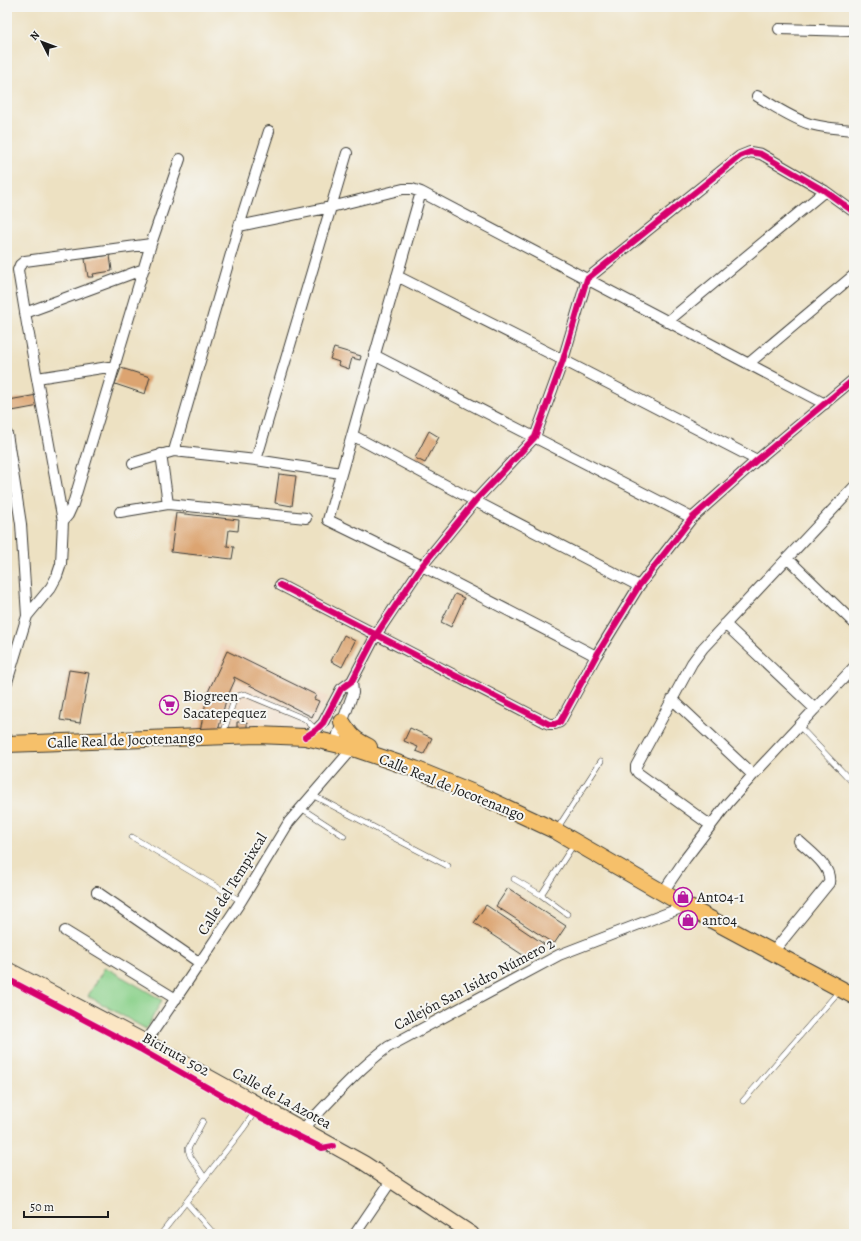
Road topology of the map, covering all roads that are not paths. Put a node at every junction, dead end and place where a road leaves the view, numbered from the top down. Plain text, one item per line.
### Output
1 (779, 28) dead end
2 (854, 32) edge
3 (757, 96) dead end
4 (854, 130) edge
5 (269, 131) dead end
6 (348, 152) dead end
7 (180, 159) dead end
8 (825, 191) junction
9 (421, 192) junction
10 (331, 207) junction
11 (854, 212) edge
12 (239, 226) junction
13 (151, 244) junction
14 (144, 269) junction
15 (854, 275) edge
16 (397, 276) junction
17 (586, 279) junction
18 (25, 313) junction
19 (667, 322) junction
20 (374, 355) junction
21 (563, 360) junction
22 (748, 364) junction
23 (115, 366) junction
24 (37, 378) junction
25 (854, 379) edge
26 (824, 404) junction
27 (7, 434) edge
28 (352, 435) junction
29 (535, 437) junction
30 (174, 451) junction
31 (161, 454) junction
32 (256, 460) junction
33 (757, 460) junction
34 (133, 463) dead end
35 (341, 473) junction
36 (854, 487) edge
37 (475, 501) junction
38 (168, 504) junction
39 (120, 512) dead end
40 (306, 518) dead end
41 (692, 518) junction
42 (63, 521) junction
43 (787, 558) junction
44 (422, 566) junction
45 (280, 584) dead end
46 (639, 586) junction
47 (28, 616) junction
48 (853, 619) edge
49 (725, 624) junction
50 (376, 635) junction
51 (596, 656) junction
52 (854, 667) edge
53 (352, 681) junction
54 (7, 682) edge
55 (672, 699) junction
56 (335, 702) junction
57 (815, 709) junction
58 (345, 715) junction
59 (798, 726) junction
60 (310, 734) junction
61 (222, 737) junction
62 (7, 744) edge
63 (336, 744) junction
64 (353, 748) junction
65 (601, 761) dead end
66 (415, 769) junction
67 (752, 775) junction
68 (854, 784) edge
69 (312, 795) junction
70 (301, 808) junction
71 (710, 825) junction
72 (556, 831) junction
73 (344, 836) dead end
74 (132, 837) dead end
75 (576, 841) junction
76 (799, 841) dead end
77 (448, 866) dead end
78 (514, 879) dead end
79 (97, 892) dead end
80 (663, 892) junction
81 (540, 895) junction
82 (241, 901) junction
83 (686, 906) junction
84 (567, 914) dead end
85 (65, 931) dead end
86 (773, 952) junction
87 (200, 963) junction
88 (7, 969) edge
89 (847, 993) edge
90 (176, 999) junction
91 (146, 1042) junction
92 (743, 1101) dead end
93 (260, 1105) junction
94 (203, 1121) dead end
95 (303, 1129) junction
96 (205, 1178) junction
97 (391, 1181) junction
98 (186, 1202) junction
99 (161, 1234) edge
100 (214, 1234) edge
101 (355, 1234) edge
102 (472, 1234) edge

1 - 2 street
3 - 4 street
5 - 12 street
6 - 10 street
7 - 13 street
8 - 11 street
8 - 17 street
8 - 19 street
9 - 10 street
9 - 16 street
9 - 17 street
10 - 12 street
10 - 32 street
12 - 30 street
13 - 14 street
13 - 18 street
14 - 18 street
14 - 23 street
15 - 22 street
16 - 20 street
16 - 21 street
17 - 19 street
17 - 21 street
18 - 24 street
19 - 22 street
20 - 28 street
20 - 29 street
21 - 29 street
21 - 33 street
22 - 26 street
23 - 24 street
23 - 42 street
24 - 42 street
25 - 26 street
26 - 33 street
27 - 47 street
28 - 35 street
28 - 37 street
29 - 37 street
29 - 41 street
30 - 31 street
30 - 32 street
31 - 34 street
31 - 38 street
32 - 35 street
33 - 41 street
35 - 44 street
36 - 43 street
37 - 44 street
37 - 46 street
38 - 39 street
38 - 40 street
41 - 46 street
42 - 47 street
43 - 48 street
43 - 49 street
44 - 50 street
44 - 51 street
45 - 50 street
46 - 51 street
47 - 54 street
49 - 55 street
49 - 57 street
50 - 51 street
50 - 53 street
52 - 57 street
53 - 56 street
53 - 58 street
55 - 67 street
55 - 71 street
56 - 58 street
56 - 60 street
57 - 59 street
58 - 63 street
58 - 66 main road
59 - 67 street
59 - 68 lane
60 - 61 main road, Calle Real de Jocotenango
60 - 61 lane
60 - 63 main road, Calle Real de Jocotenango
61 - 62 main road, Calle Real de Jocotenango
63 - 64 main road, Calle Real de Jocotenango
64 - 66 main road, Calle Real de Jocotenango
64 - 69 street, Calle del Tempixcal
65 - 72 lane
66 - 72 main road, Calle Real de Jocotenango
67 - 71 street
69 - 70 street, Calle del Tempixcal
69 - 77 lane
70 - 73 lane
70 - 82 street, Calle del Tempixcal
71 - 80 street
72 - 75 main road, Calle Real de Jocotenango
74 - 82 lane
75 - 80 main road, Calle Real de Jocotenango
75 - 81 lane
76 - 86 street
78 - 81 lane
79 - 87 street
80 - 83 main road, Calle Real de Jocotenango
81 - 84 lane
82 - 87 street, Calle del Tempixcal
83 - 86 main road, Calle Real de Jocotenango
83 - 95 street, Callejón San Isidro Número 2
85 - 90 street
86 - 89 main road, Calle Real de Jocotenango
87 - 90 street, Calle del Tempixcal
88 - 91 street, Calle de La Azotea
89 - 92 lane
90 - 91 street, Calle del Tempixcal
91 - 93 street, Calle de La Azotea
93 - 95 street, Calle de La Azotea
93 - 96 lane
94 - 96 lane
95 - 97 street, Calle de La Azotea
96 - 98 lane
97 - 101 street
97 - 102 street, Calle de La Azotea
98 - 99 lane
98 - 100 lane

